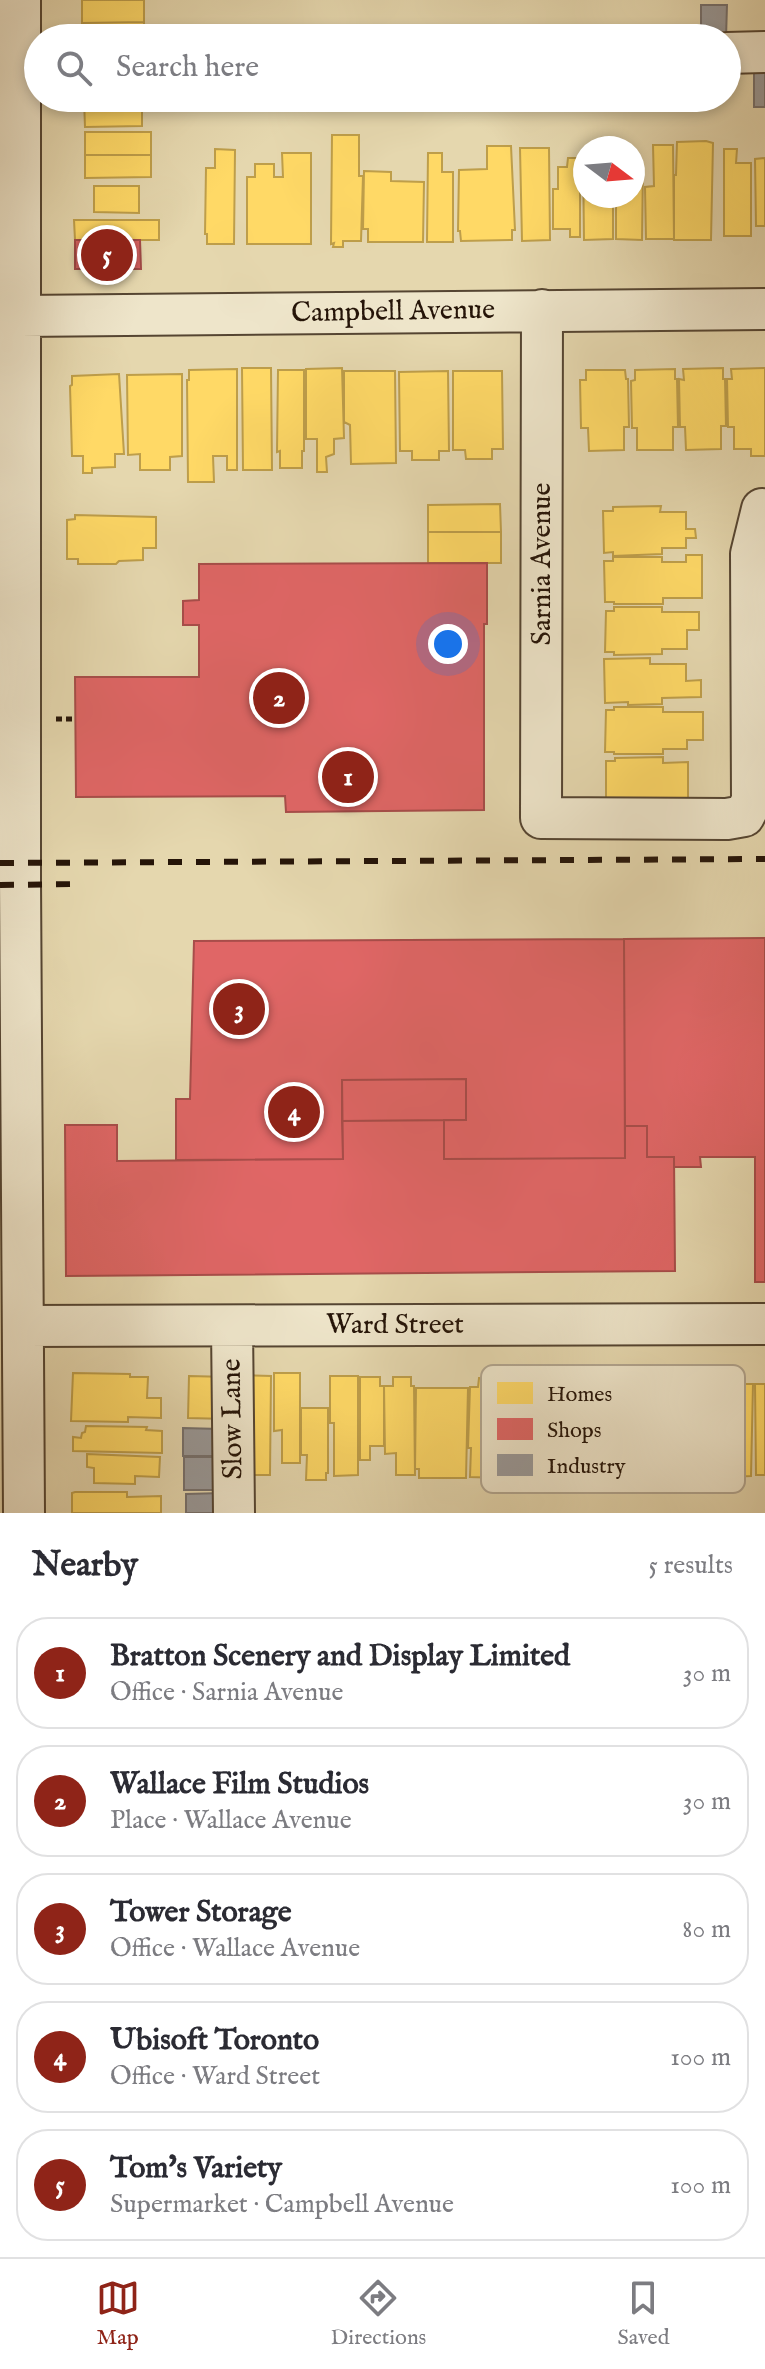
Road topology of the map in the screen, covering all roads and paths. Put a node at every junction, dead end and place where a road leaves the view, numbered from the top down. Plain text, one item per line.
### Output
1 (20, 0) edge
2 (24, 28) edge
3 (765, 52) edge
4 (741, 53) edge
5 (24, 102) edge
6 (9, 221) edge
7 (765, 309) edge
8 (542, 310) junction
9 (21, 316) junction
10 (762, 509) dead end
11 (11, 619) edge
12 (12, 1279) edge
13 (765, 1324) edge
14 (24, 1326) junction
15 (232, 1326) junction
16 (24, 1513) edge
17 (234, 1513) edge

1 - 2 street
3 - 4 street
5 - 6 street
6 - 9 street
7 - 8 street, Campbell Avenue
8 - 9 street, Campbell Avenue
8 - 10 street, Sarnia Avenue
9 - 11 street
11 - 12 street
12 - 14 street
13 - 15 street, Ward Street
14 - 15 street, Ward Street
14 - 16 street
15 - 17 street, Slow Lane

